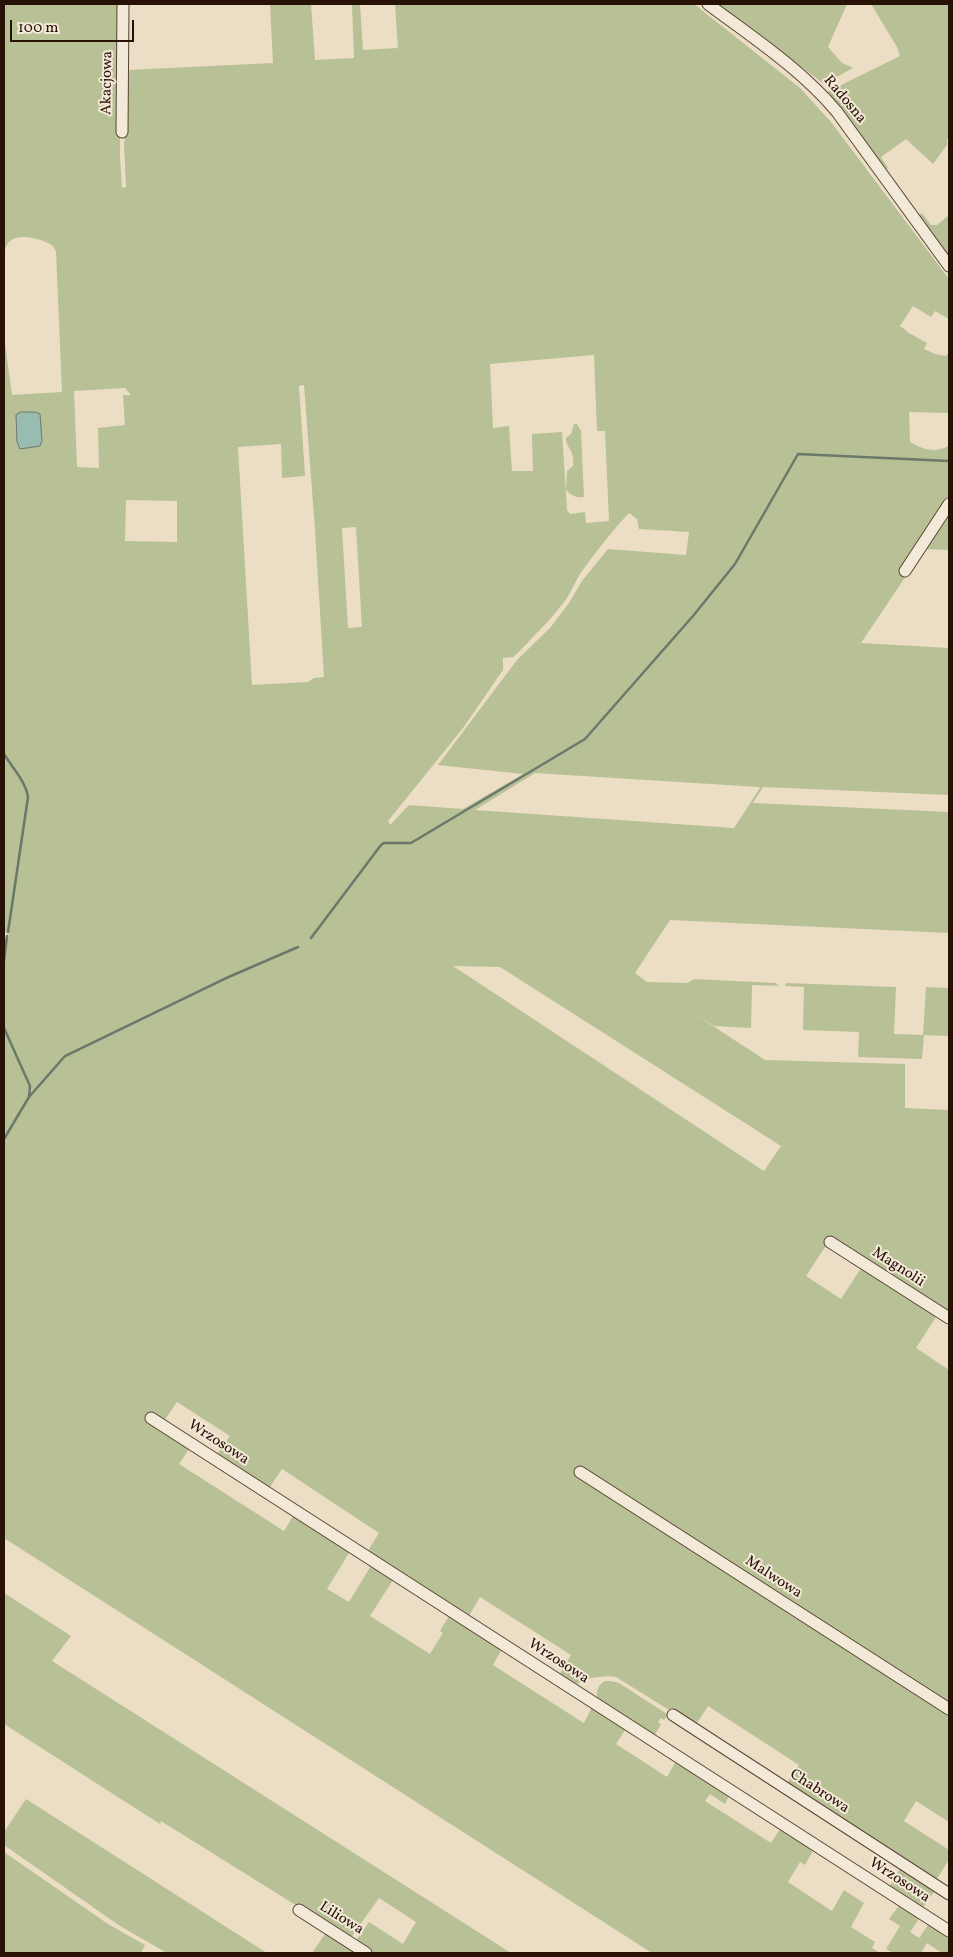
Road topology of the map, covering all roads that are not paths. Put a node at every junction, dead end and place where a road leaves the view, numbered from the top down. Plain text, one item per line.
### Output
1 (123, 4) edge
2 (708, 4) edge
3 (122, 132) dead end
4 (949, 266) edge
5 (949, 504) edge
6 (905, 571) dead end
7 (830, 1242) dead end
8 (949, 1318) edge
9 (151, 1418) dead end
10 (580, 1472) dead end
11 (949, 1709) edge
12 (673, 1715) dead end
13 (949, 1894) edge
14 (299, 1910) dead end
15 (949, 1931) edge
16 (366, 1953) edge

1 - 3 street, Akacjowa
2 - 4 street, Radosna
5 - 6 street
7 - 8 street, Magnolii
9 - 15 street, Wrzosowa
10 - 11 street, Malwowa
12 - 13 street, Chabrowa
14 - 16 street, Liliowa

